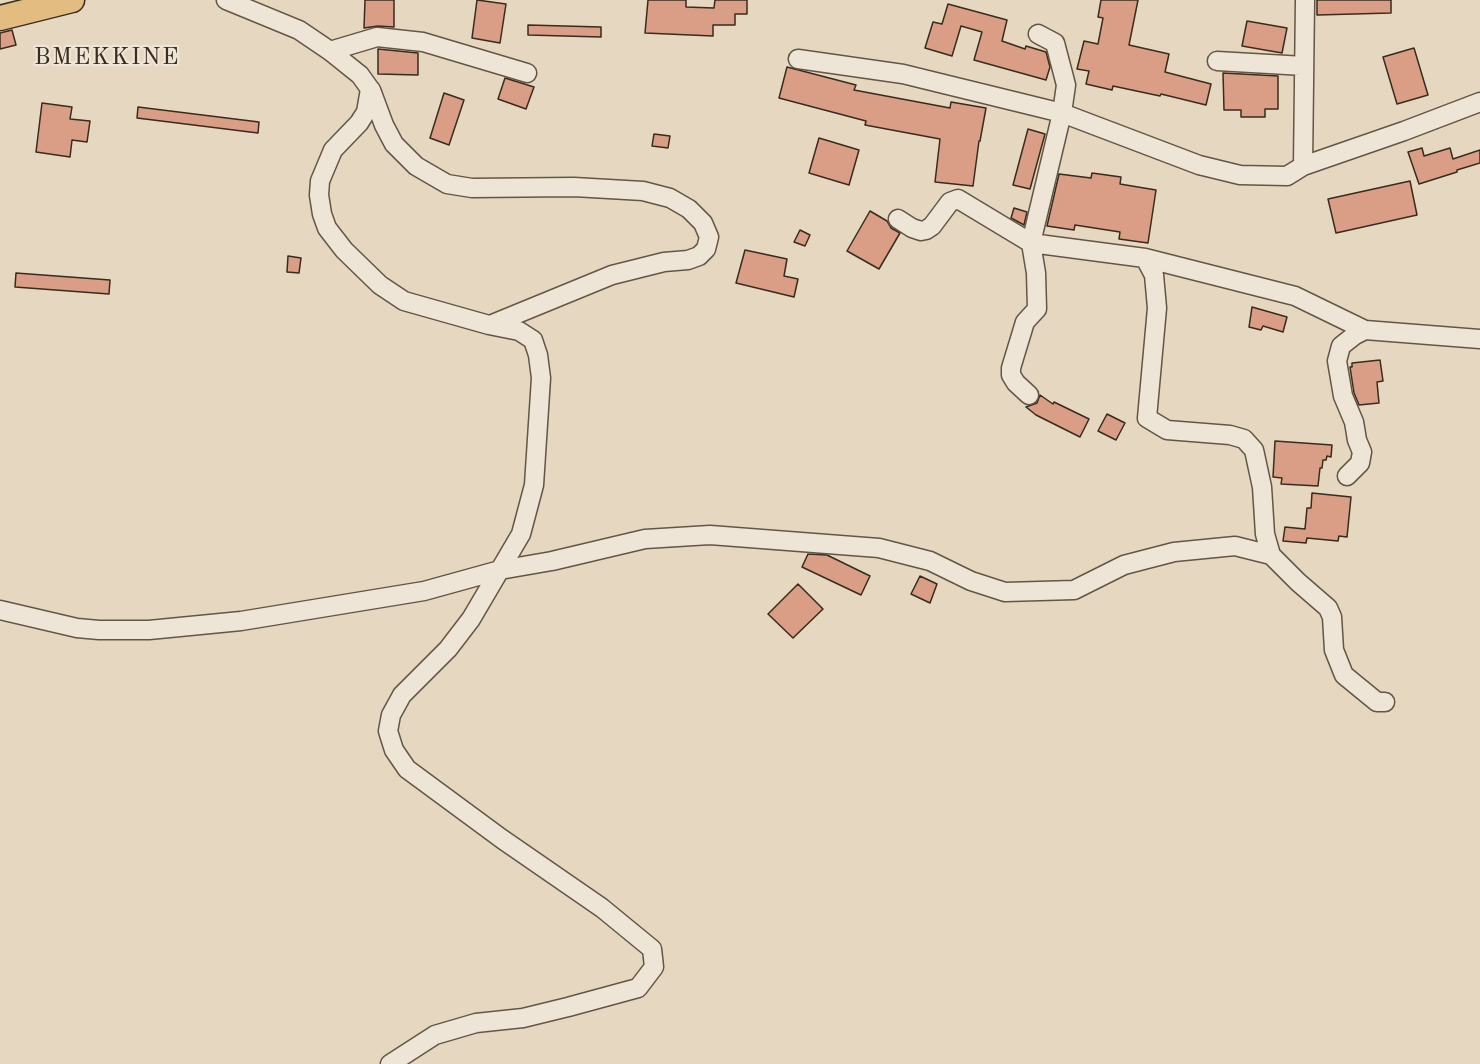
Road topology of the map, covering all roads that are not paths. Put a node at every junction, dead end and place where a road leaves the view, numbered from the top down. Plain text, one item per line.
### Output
1 (72, 0) edge
2 (226, 0) edge
3 (1305, 0) edge
4 (0, 18) edge
5 (1038, 34) dead end
6 (330, 51) junction
7 (798, 59) dead end
8 (1217, 61) dead end
9 (1304, 66) junction
10 (527, 73) dead end
11 (370, 89) junction
12 (1480, 102) edge
13 (1062, 113) junction
14 (1303, 166) junction
15 (898, 219) dead end
16 (1031, 243) junction
17 (1145, 258) junction
18 (489, 325) junction
19 (1365, 330) junction
20 (1480, 339) edge
21 (1029, 395) dead end
22 (1347, 476) dead end
23 (1271, 555) junction
24 (500, 570) junction
25 (0, 610) edge
26 (1385, 702) dead end
27 (390, 1064) edge

1 - 4 main road
2 - 6 street
3 - 9 street
5 - 13 street
6 - 10 street
6 - 11 street
7 - 13 street
8 - 9 street
9 - 14 street
11 - 18 street
11 - 18 street
12 - 14 street
13 - 14 street
13 - 16 street
15 - 16 street
16 - 17 street
16 - 21 street
17 - 19 street
17 - 23 street
18 - 24 street
19 - 20 street
19 - 22 street
23 - 24 street
23 - 26 street
24 - 25 street
24 - 27 street

